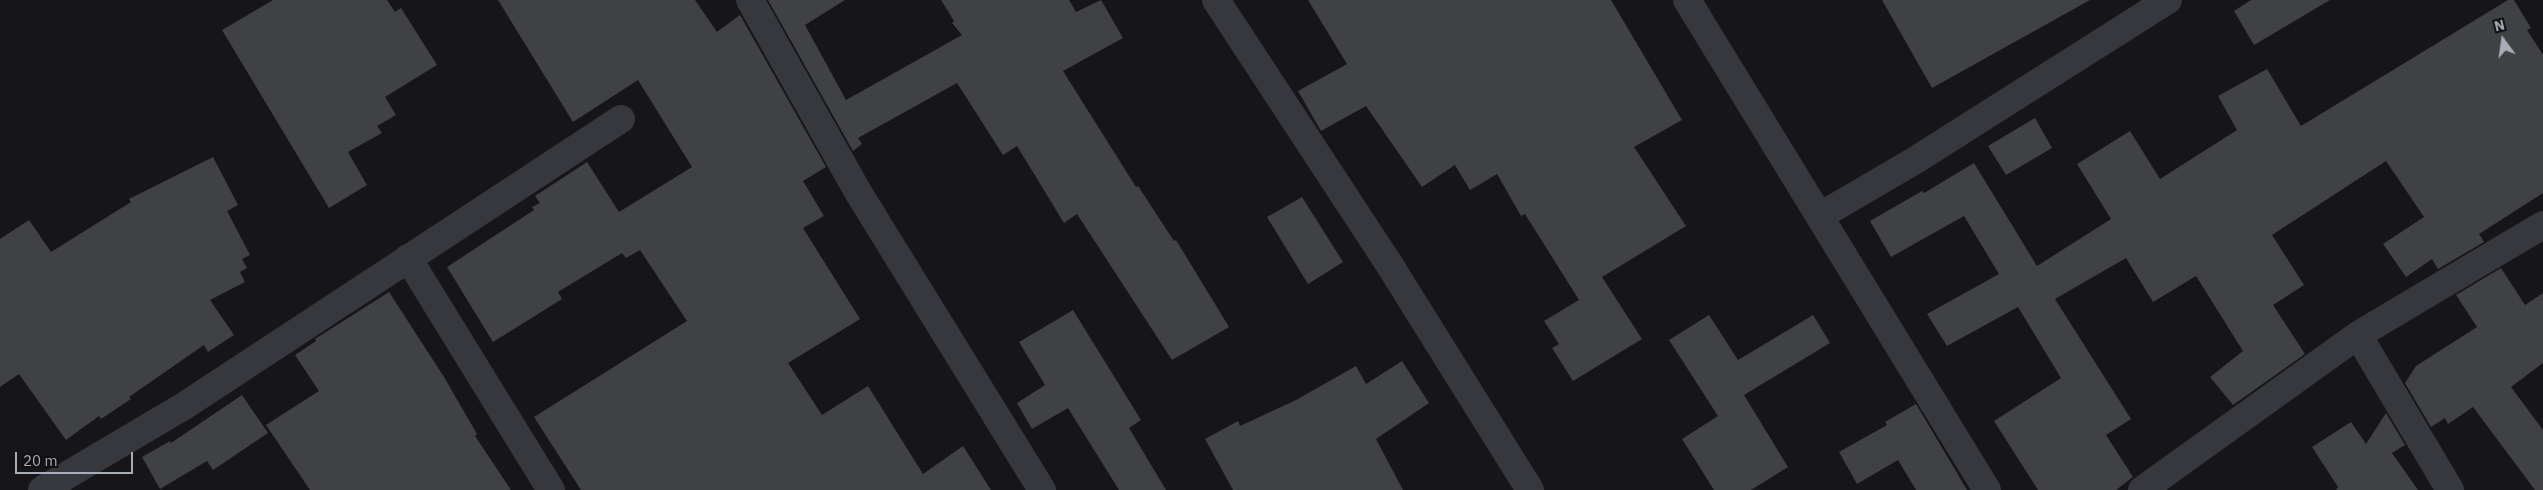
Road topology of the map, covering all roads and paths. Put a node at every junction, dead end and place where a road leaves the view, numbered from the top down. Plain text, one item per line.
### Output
1 (750, 0) edge
2 (1216, 0) edge
3 (1687, 0) edge
4 (2168, 0) edge
5 (621, 119) dead end
6 (1820, 216) junction
7 (2543, 225) edge
8 (408, 258) junction
9 (2358, 335) junction
10 (69, 483) edge
11 (42, 490) edge
12 (551, 490) edge
13 (1042, 490) edge
14 (1530, 490) edge
15 (1987, 490) edge
16 (2142, 490) edge
17 (2450, 490) edge

1 - 13 street
2 - 14 street
3 - 6 street
4 - 6 street
5 - 8 street
6 - 15 street
7 - 9 street
8 - 10 street
8 - 12 street
9 - 16 street
9 - 17 street
10 - 11 street

